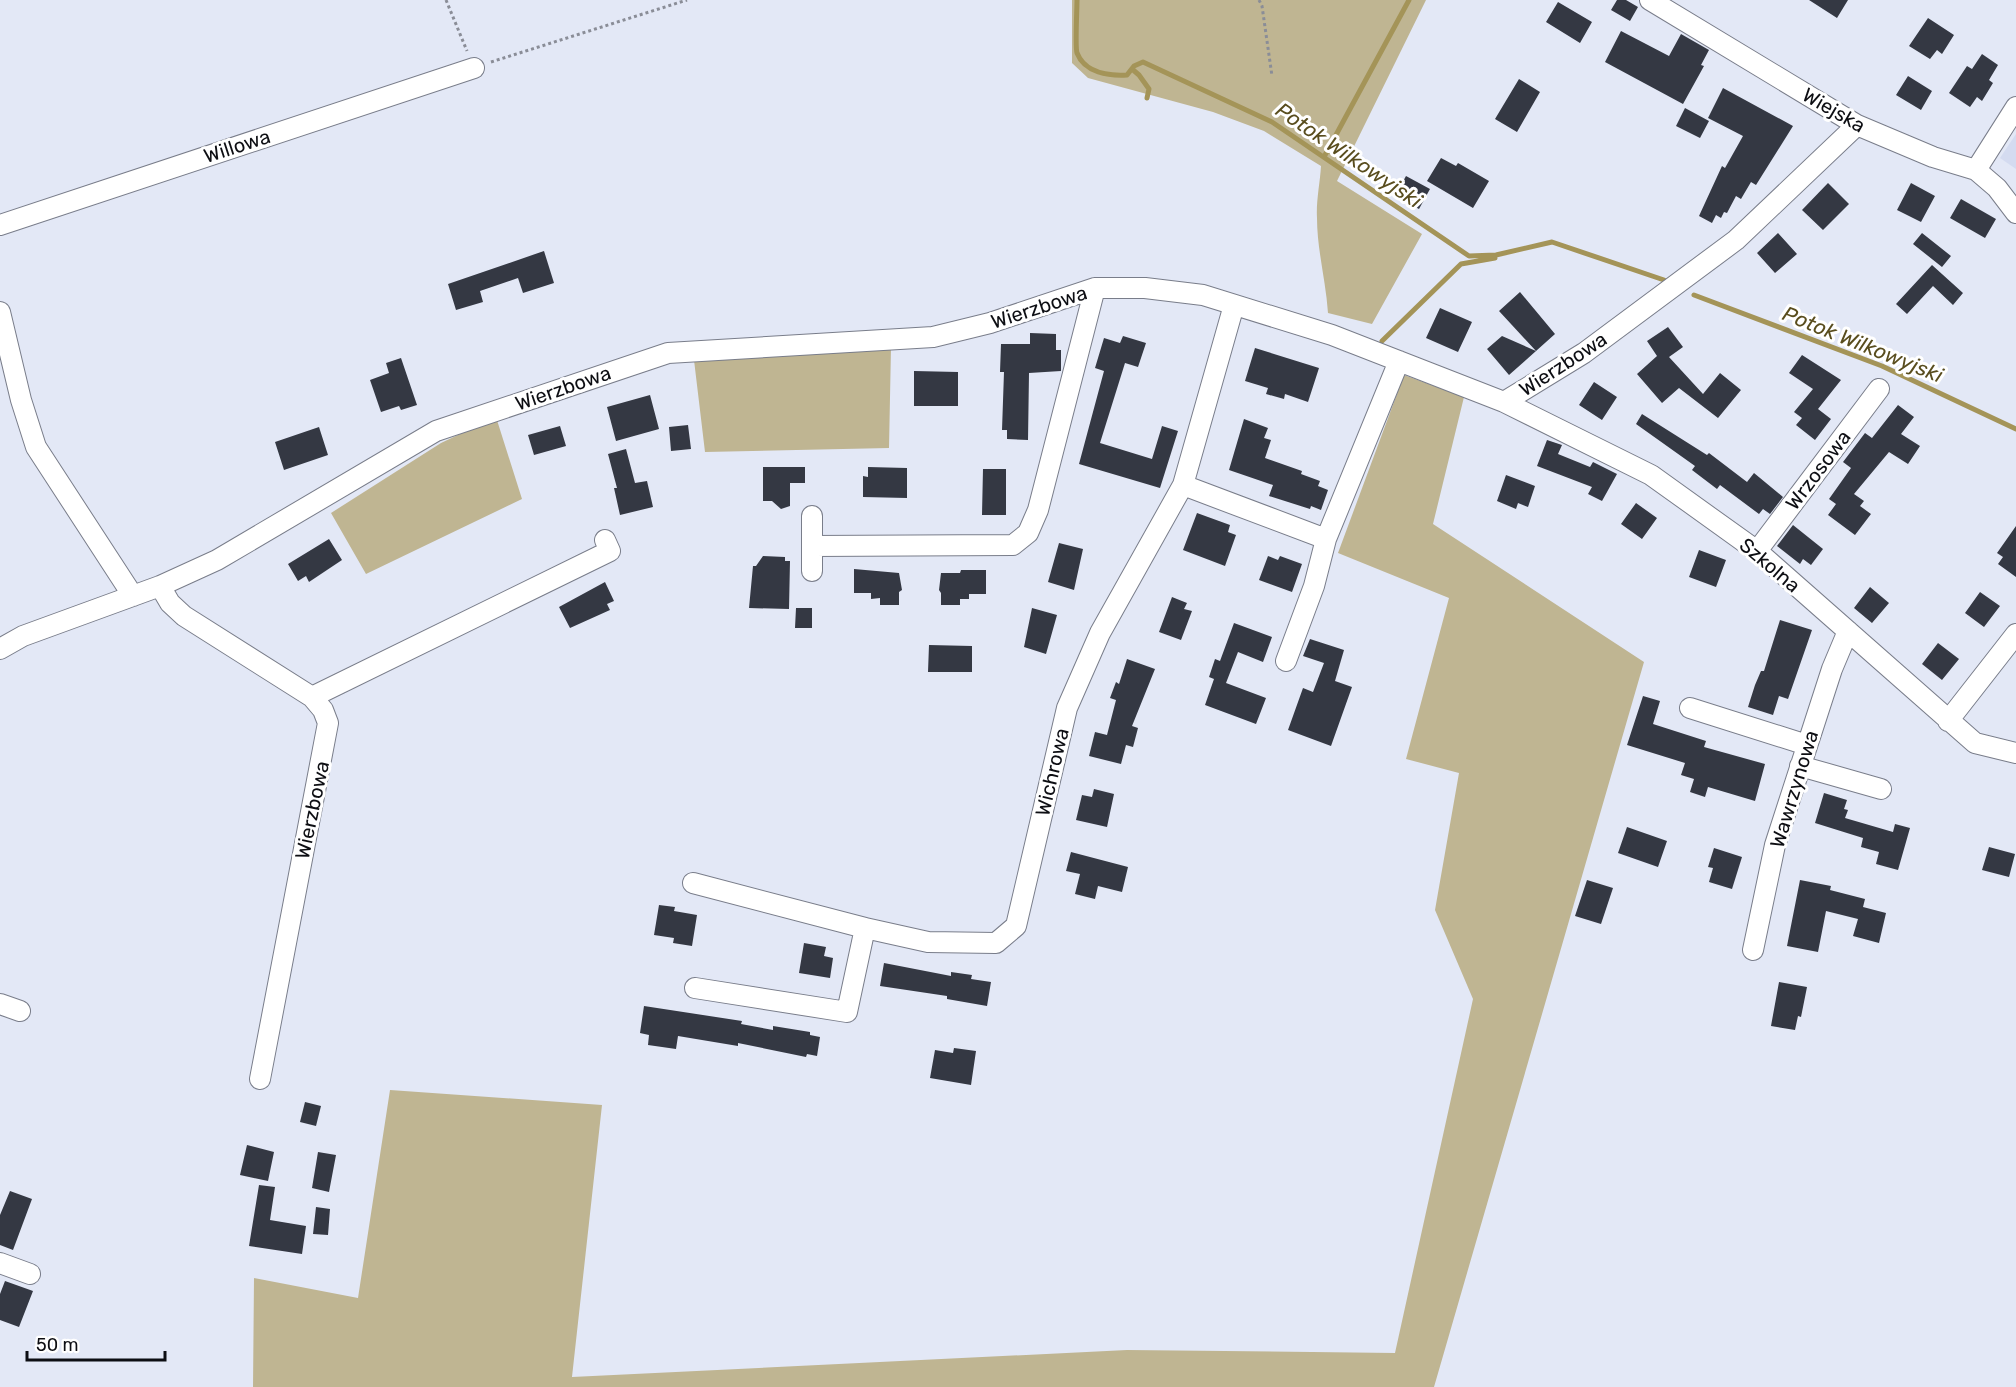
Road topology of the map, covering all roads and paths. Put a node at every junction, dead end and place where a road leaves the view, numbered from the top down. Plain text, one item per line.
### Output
1 (446, 0) edge
2 (687, 0) edge
3 (1259, 0) edge
4 (1650, 0) edge
5 (474, 68) junction
6 (1272, 76) dead end
7 (2016, 107) edge
8 (1857, 125) junction
9 (1976, 170) junction
10 (2016, 213) edge
11 (0, 225) edge
12 (1095, 288) junction
13 (1234, 305) junction
14 (0, 312) edge
15 (1399, 361) junction
16 (1879, 389) dead end
17 (1504, 402) junction
18 (1183, 484) junction
19 (812, 516) dead end
20 (1326, 539) junction
21 (605, 540) dead end
22 (812, 546) junction
23 (1757, 551) junction
24 (812, 571) dead end
25 (160, 586) junction
26 (133, 596) junction
27 (1848, 632) junction
28 (2016, 634) edge
29 (0, 649) edge
30 (1286, 661) dead end
31 (312, 697) junction
32 (1690, 708) dead end
33 (1948, 721) junction
34 (1807, 745) junction
35 (2016, 753) edge
36 (1800, 766) junction
37 (1881, 789) dead end
38 (693, 883) dead end
39 (864, 928) junction
40 (1754, 950) dead end
41 (695, 988) dead end
42 (0, 1004) edge
43 (20, 1011) dead end
44 (260, 1079) dead end
45 (0, 1263) edge
46 (30, 1274) dead end

1 - 5 path
2 - 5 path
3 - 6 path
4 - 8 street, Wiejska
5 - 11 street, Willowa
7 - 9 street
8 - 9 street, Wiejska
8 - 17 street, Wierzbowa
9 - 10 street, Wiejska
12 - 13 street, Wierzbowa
12 - 22 street
12 - 25 street, Wierzbowa
13 - 15 street, Wierzbowa
13 - 18 street, Wichrowa
14 - 26 street
15 - 17 street, Wierzbowa
15 - 20 street
16 - 23 street, Wrzosowa
17 - 23 street, Szkolna
18 - 20 street
18 - 39 street, Wichrowa
19 - 22 street
20 - 30 street
21 - 31 street
22 - 24 street
23 - 27 street, Szkolna
25 - 26 street, Wierzbowa
25 - 31 street, Wierzbowa
26 - 29 street, Wierzbowa
27 - 33 street, Szkolna
27 - 34 street, Wawrzynowa
28 - 33 street
31 - 44 street, Wierzbowa
32 - 34 street
33 - 35 street, Szkolna
34 - 36 street, Wawrzynowa
36 - 37 street
36 - 40 street, Wawrzynowa
38 - 39 street, Wichrowa
39 - 41 street
42 - 43 street
45 - 46 street

